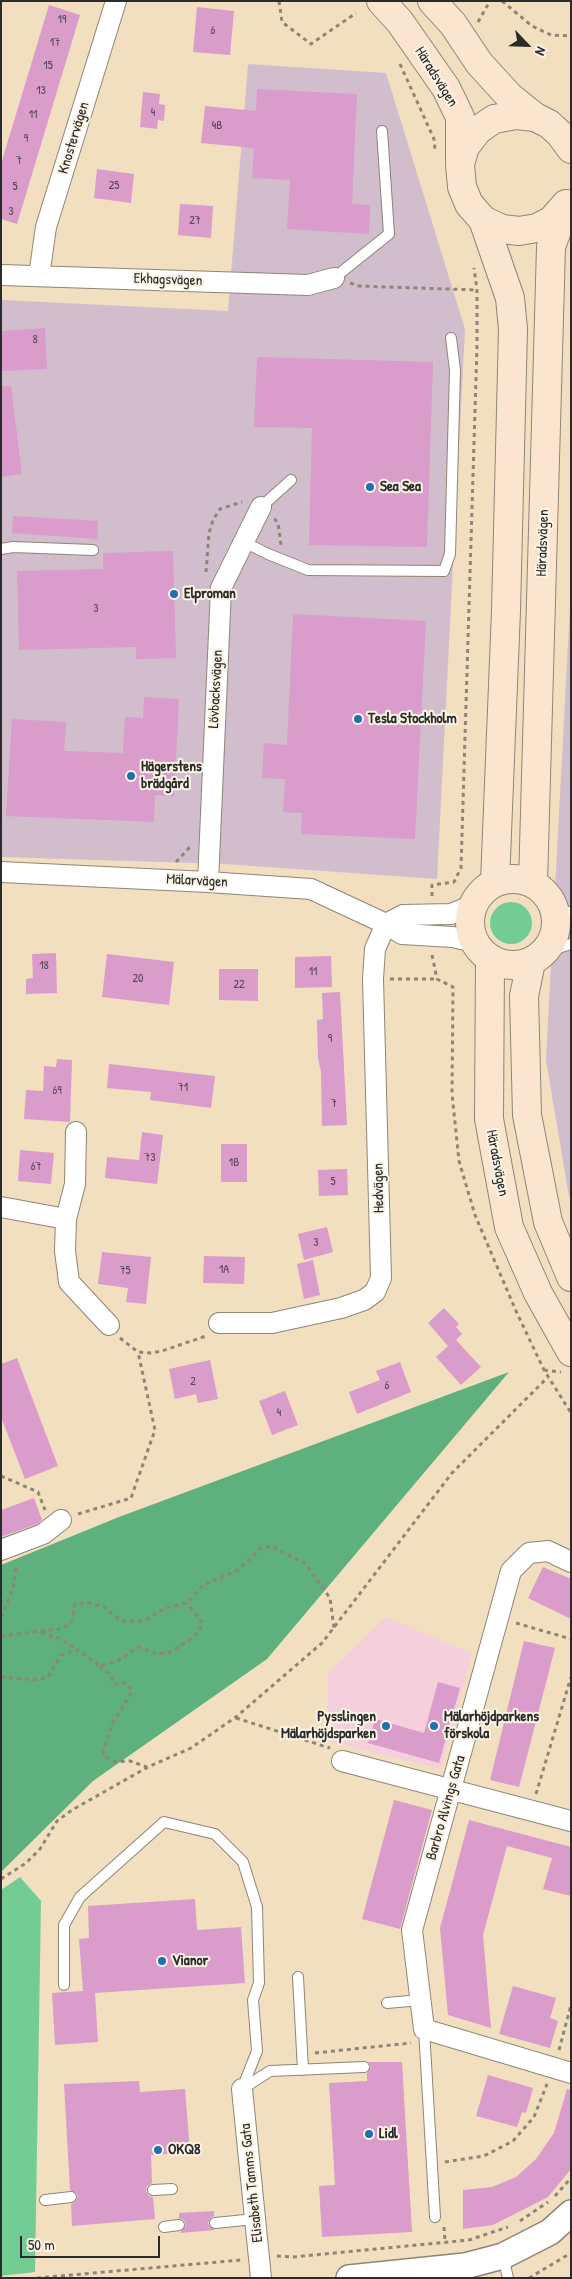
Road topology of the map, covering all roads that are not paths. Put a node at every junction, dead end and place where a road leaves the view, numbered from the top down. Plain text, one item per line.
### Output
1 (116, 1) edge
2 (381, 1) edge
3 (432, 1) edge
4 (551, 122) edge
5 (382, 131) dead end
6 (571, 150) edge
7 (448, 160) junction
8 (568, 200) edge
9 (483, 220) junction
10 (1, 275) edge
11 (39, 276) junction
12 (334, 278) joint
13 (451, 338) dead end
14 (291, 480) dead end
15 (262, 507) joint
16 (244, 542) junction
17 (1, 549) edge
18 (93, 550) dead end
19 (1, 872) edge
20 (208, 882) junction
21 (495, 882) junction
22 (533, 883) junction
23 (471, 906) junction
24 (563, 910) edge
25 (386, 924) junction
26 (571, 944) edge
27 (482, 951) junction
28 (538, 957) junction
29 (76, 1132) dead end
30 (1, 1207) edge
31 (66, 1219) junction
32 (571, 1278) edge
33 (219, 1323) road end
34 (109, 1325) road end
35 (568, 1362) edge
36 (60, 1520) road end
37 (6, 1548) edge
38 (571, 1562) edge
39 (342, 1761) road end
40 (451, 1791) junction
41 (571, 1820) edge
42 (298, 1977) dead end
43 (64, 1985) dead end
44 (420, 2000) junction
45 (387, 2004) dead end
46 (424, 2029) junction
47 (364, 2067) dead end
48 (303, 2070) junction
49 (562, 2070) edge
50 (242, 2089) junction
51 (172, 2189) dead end
52 (153, 2190) dead end
53 (70, 2197) dead end
54 (45, 2200) dead end
55 (571, 2213) edge
56 (435, 2216) dead end
57 (255, 2219) junction
58 (214, 2223) dead end
59 (180, 2225) dead end
60 (164, 2227) dead end
61 (505, 2267) edge
62 (261, 2278) edge
63 (349, 2278) edge

1 - 11 street, Knostervägen
2 - 7 main road, Häradsvägen
3 - 4 main road
4 - 6 main road
4 - 7 main road
5 - 12 lane
7 - 9 main road, Häradsvägen
8 - 9 main road
8 - 22 main road, Häradsvägen
9 - 21 main road
10 - 11 street, Ekhagsvägen
11 - 12 street, Ekhagsvägen
13 - 16 lane
14 - 15 lane
15 - 16 street, Lövbacksvägen
16 - 20 street, Lövbacksvägen
17 - 18 lane
19 - 20 street, Mälarvägen
20 - 25 street, Mälarvägen
21 - 22 main road
21 - 23 main road
22 - 24 main road
23 - 25 street
23 - 27 main road
24 - 28 main road
25 - 27 street, Mälarvägen
25 - 33 street, Hedvägen
26 - 28 lane
27 - 28 main road
27 - 35 main road, Häradsvägen
28 - 32 main road
29 - 31 street
30 - 31 street
31 - 34 street
36 - 37 street
38 - 40 street, Barbro Alvings Gata
39 - 40 street
40 - 41 street
40 - 44 street, Barbro Alvings Gata
42 - 48 lane
43 - 50 lane
44 - 45 lane
44 - 46 street, Barbro Alvings Gata
46 - 49 street
46 - 56 lane, Barbro Alvings Gata
47 - 48 lane
48 - 50 lane
50 - 57 street, Elisabeth Tamms Gata
51 - 52 lane
53 - 54 lane
55 - 61 street
57 - 58 lane
57 - 62 street, Elisabeth Tamms Gata
59 - 60 lane
61 - 63 street

